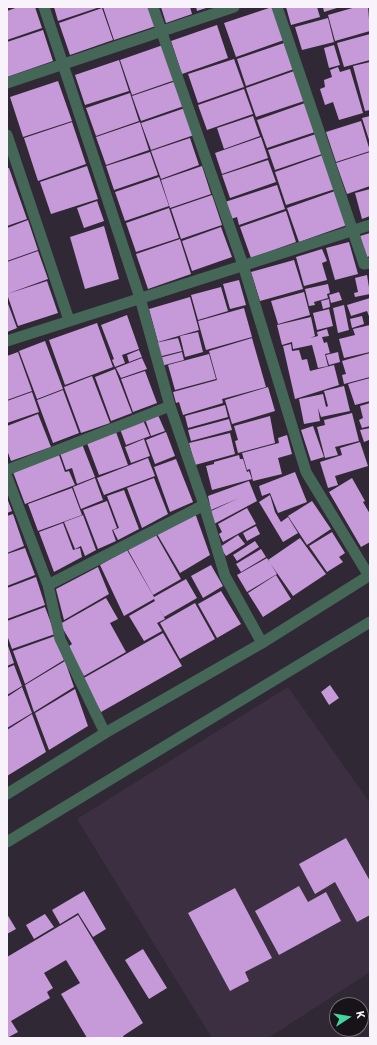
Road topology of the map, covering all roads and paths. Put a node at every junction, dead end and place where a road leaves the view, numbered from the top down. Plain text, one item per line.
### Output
1 (44, 7) edge
2 (153, 7) edge
3 (234, 7) edge
4 (277, 7) edge
5 (161, 32) junction
6 (64, 64) junction
7 (7, 83) edge
8 (7, 135) edge
9 (370, 225) edge
10 (354, 230) junction
11 (370, 263) edge
12 (243, 265) junction
13 (140, 298) junction
14 (69, 320) junction
15 (7, 341) edge
16 (170, 406) junction
17 (7, 470) edge
18 (7, 477) edge
19 (204, 504) junction
20 (369, 576) edge
21 (48, 585) junction
22 (370, 622) edge
23 (262, 643) junction
24 (105, 733) junction
25 (7, 794) edge
26 (7, 842) edge

1 - 6 street
2 - 5 street
3 - 5 street
4 - 10 street
5 - 6 street
5 - 12 street
6 - 7 street
6 - 13 street
8 - 14 street
9 - 10 street
10 - 11 street
10 - 12 street
12 - 13 street
12 - 20 street
13 - 14 street
13 - 16 street
14 - 15 street
16 - 17 street
16 - 19 street
18 - 21 street
19 - 21 street
19 - 23 street
20 - 23 street
21 - 24 street
22 - 26 street
23 - 24 street
24 - 25 street

